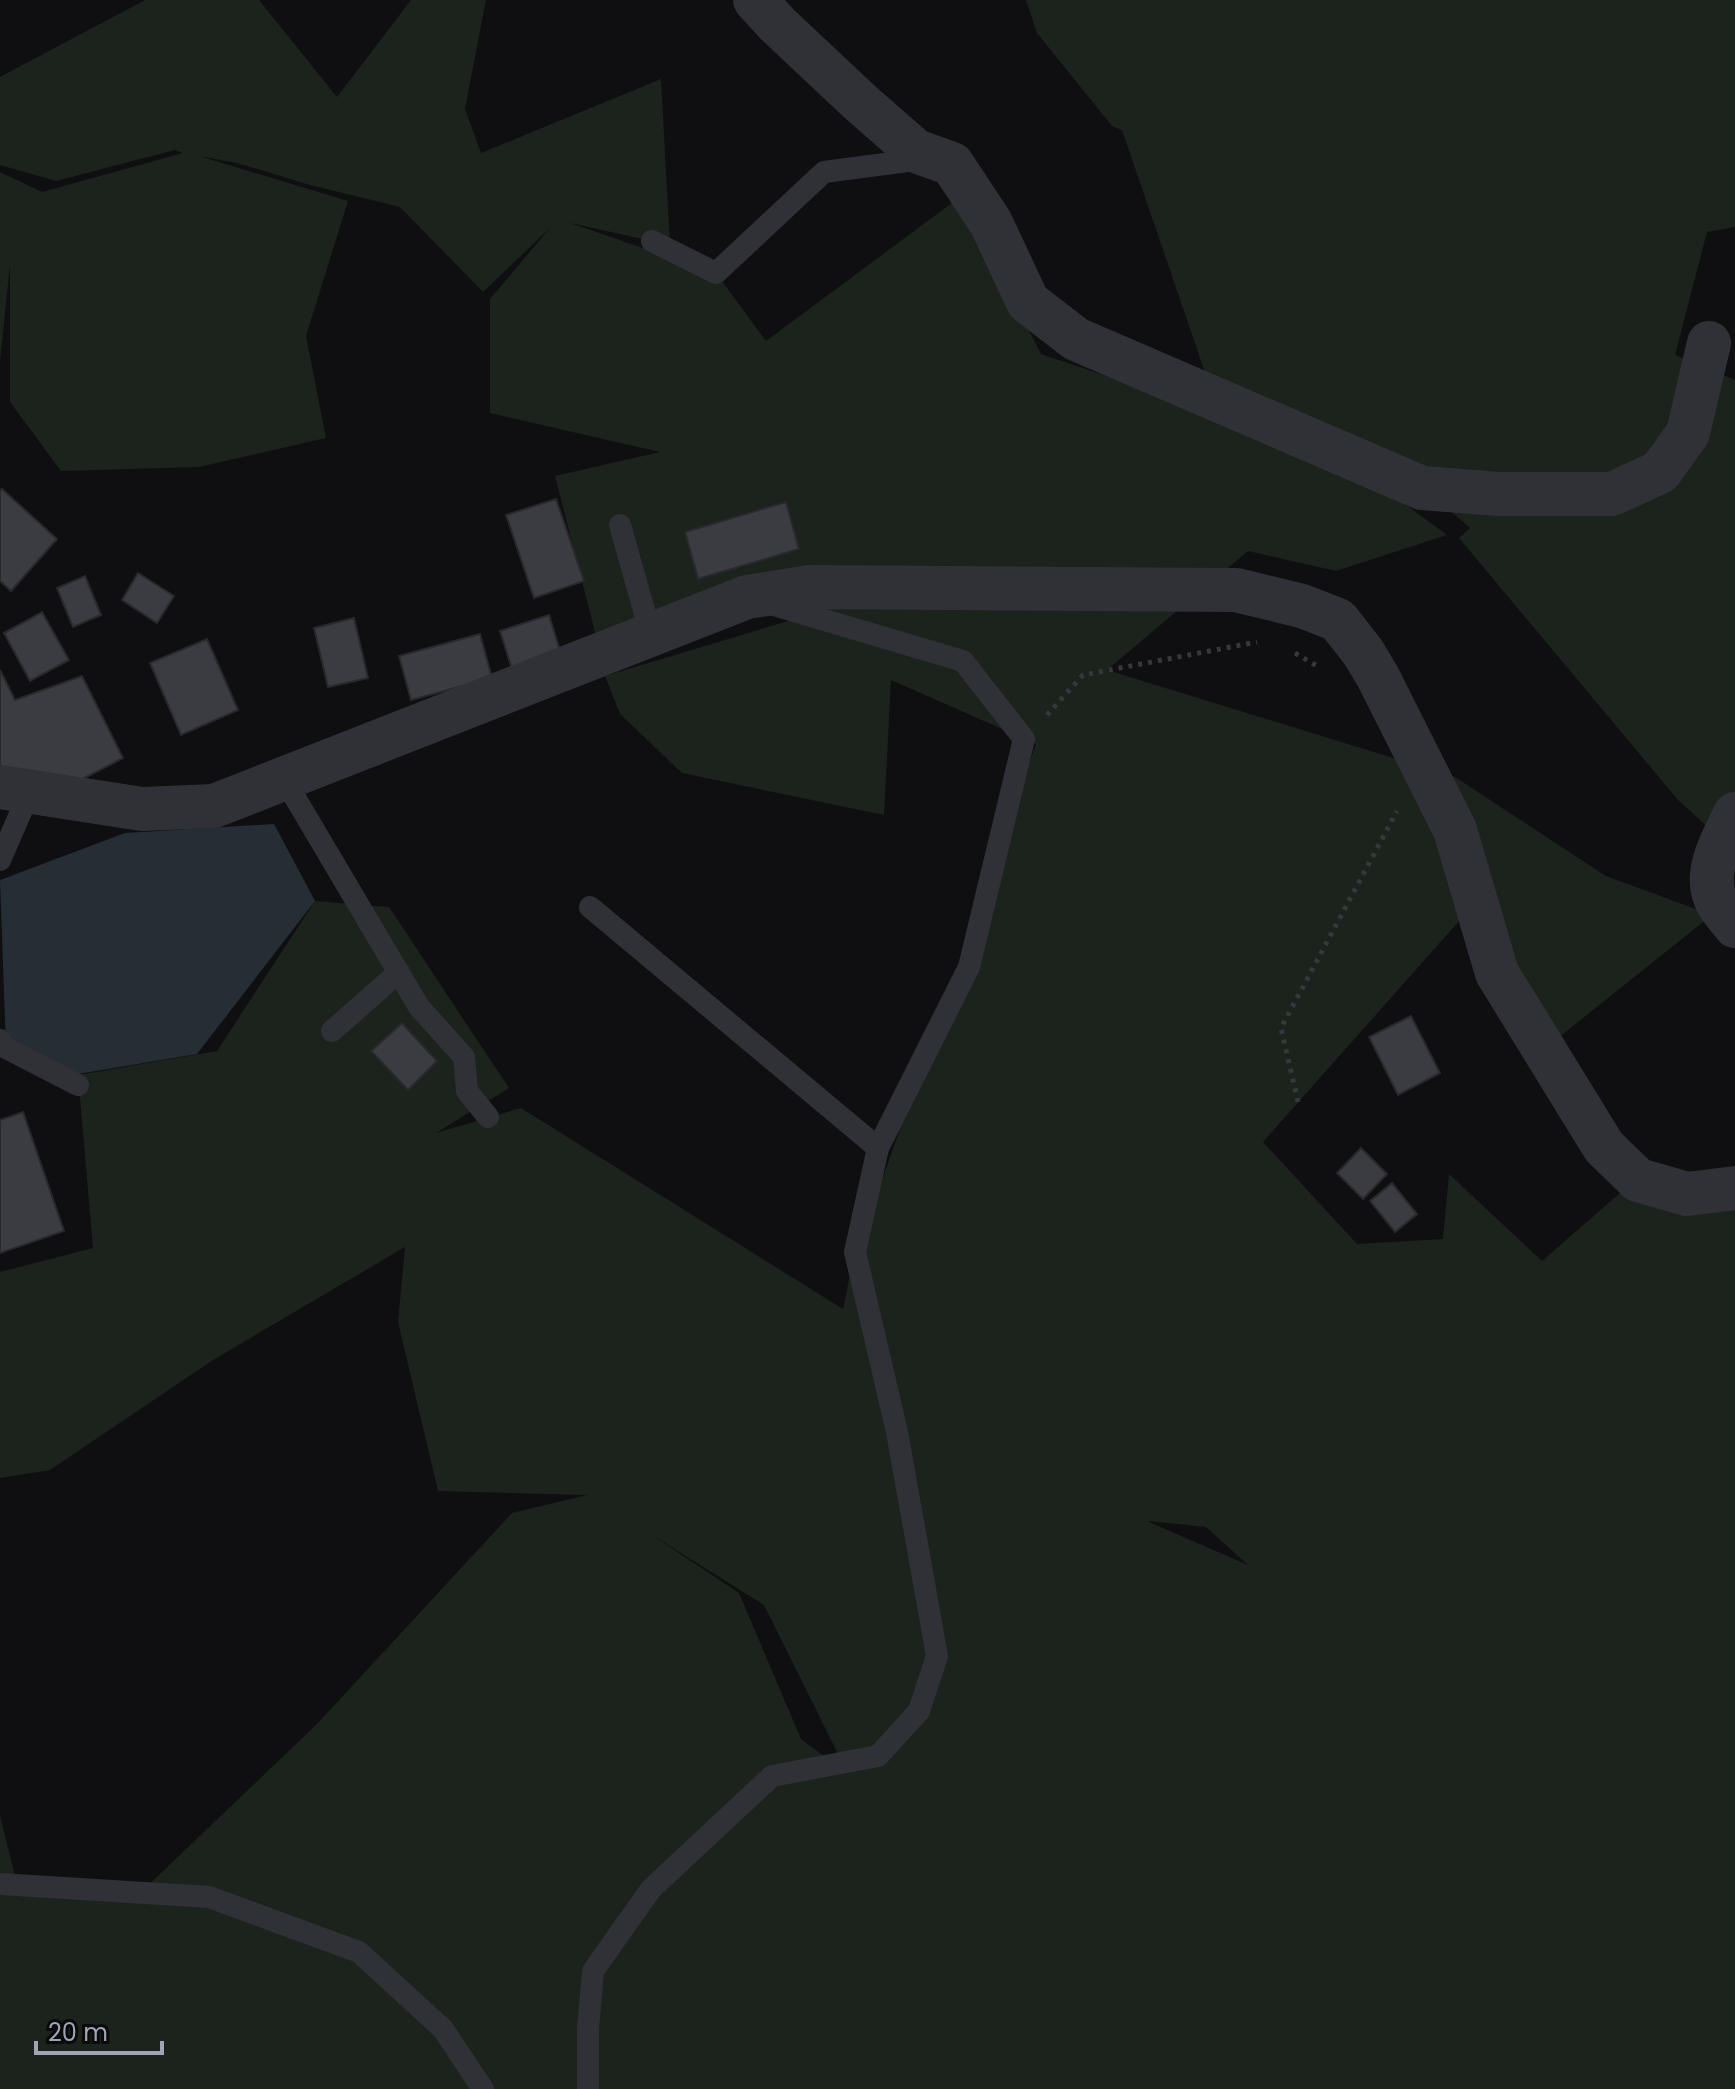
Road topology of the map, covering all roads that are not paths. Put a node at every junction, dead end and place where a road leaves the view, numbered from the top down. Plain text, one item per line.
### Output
1 (755, 0) edge
2 (937, 158) junction
3 (652, 241) dead end
4 (1709, 343) dead end
5 (620, 525) dead end
6 (747, 597) junction
7 (651, 635) junction
8 (284, 779) junction
9 (11, 793) edge
10 (1735, 814) edge
11 (0, 860) edge
12 (590, 907) dead end
13 (1735, 926) edge
14 (399, 972) junction
15 (332, 1031) dead end
16 (0, 1040) edge
17 (78, 1085) dead end
18 (488, 1117) dead end
19 (878, 1148) junction
20 (1735, 1188) edge
21 (0, 1884) edge
22 (483, 2089) edge
23 (588, 2089) edge

1 - 2 street
2 - 3 lane
2 - 4 street
5 - 7 lane
6 - 7 street
6 - 19 lane
6 - 20 street
7 - 8 street
8 - 9 street
8 - 14 lane
9 - 11 lane
10 - 13 street
12 - 19 lane
14 - 15 lane
14 - 18 lane
16 - 17 lane
19 - 23 lane
21 - 22 lane

